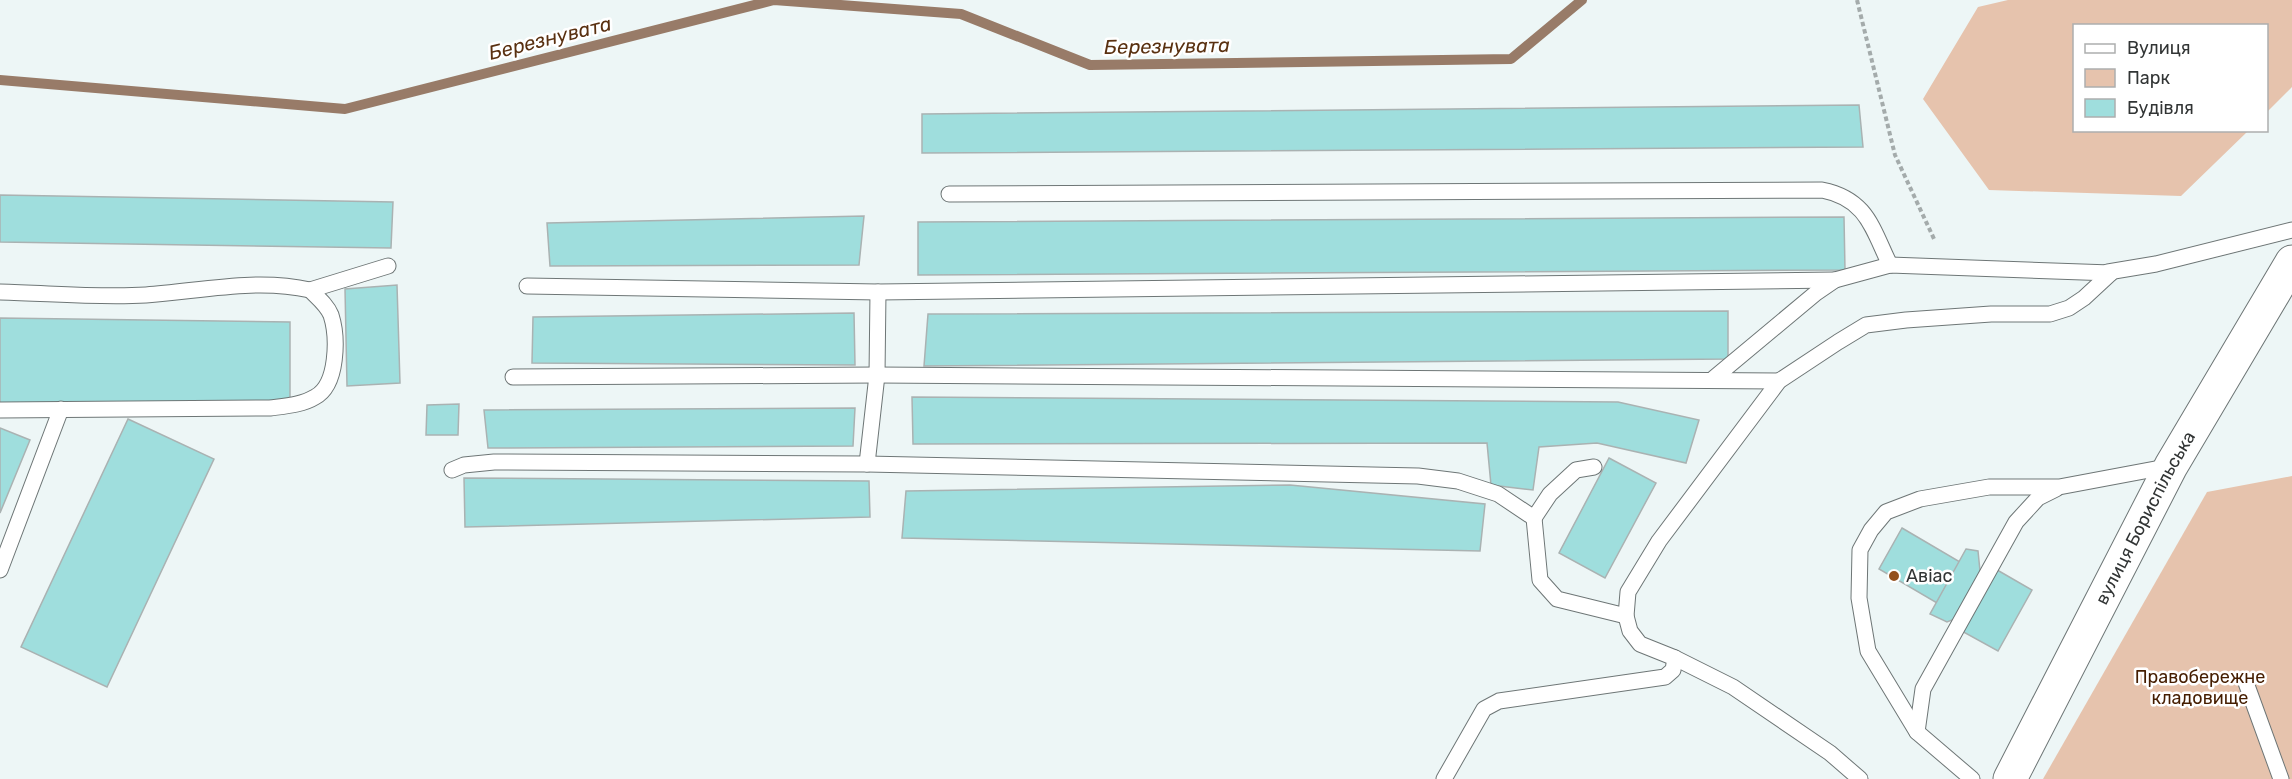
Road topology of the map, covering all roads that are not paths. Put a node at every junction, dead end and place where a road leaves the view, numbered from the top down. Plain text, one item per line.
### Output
1 (949, 194) dead end
2 (2292, 230) edge
3 (2292, 262) edge
4 (1890, 265) junction
5 (388, 266) dead end
6 (2111, 273) junction
7 (1836, 280) junction
8 (527, 286) dead end
9 (310, 290) junction
10 (0, 292) edge
11 (878, 292) junction
12 (876, 375) junction
13 (513, 377) dead end
14 (1714, 378) junction
15 (1779, 381) junction
16 (61, 409) junction
17 (0, 410) edge
18 (867, 464) junction
19 (2170, 466) junction
20 (1594, 467) dead end
21 (452, 470) dead end
22 (2059, 488) junction
23 (1534, 518) junction
24 (0, 570) edge
25 (1626, 616) junction
26 (1675, 658) junction
27 (2245, 681) dead end
28 (1917, 732) junction
29 (1444, 779) edge
30 (1860, 779) edge
31 (1972, 779) edge
32 (2010, 779) edge
33 (2281, 779) edge

1 - 4 lane
2 - 6 lane
3 - 19 main road, вулиця Бориспільська
4 - 6 lane
4 - 7 lane
5 - 9 lane
6 - 15 lane
7 - 11 lane
7 - 14 lane
8 - 11 lane
9 - 10 lane
9 - 16 lane
11 - 12 lane
12 - 13 lane
12 - 14 lane
12 - 18 lane
14 - 15 lane
15 - 25 lane
16 - 17 lane
16 - 24 lane
18 - 21 lane
18 - 23 lane
19 - 22 lane
19 - 32 main road, вулиця Бориспільська
20 - 23 lane
22 - 28 lane
22 - 28 lane
23 - 25 lane
25 - 26 lane
26 - 29 lane
26 - 30 lane
27 - 33 lane
28 - 31 lane

